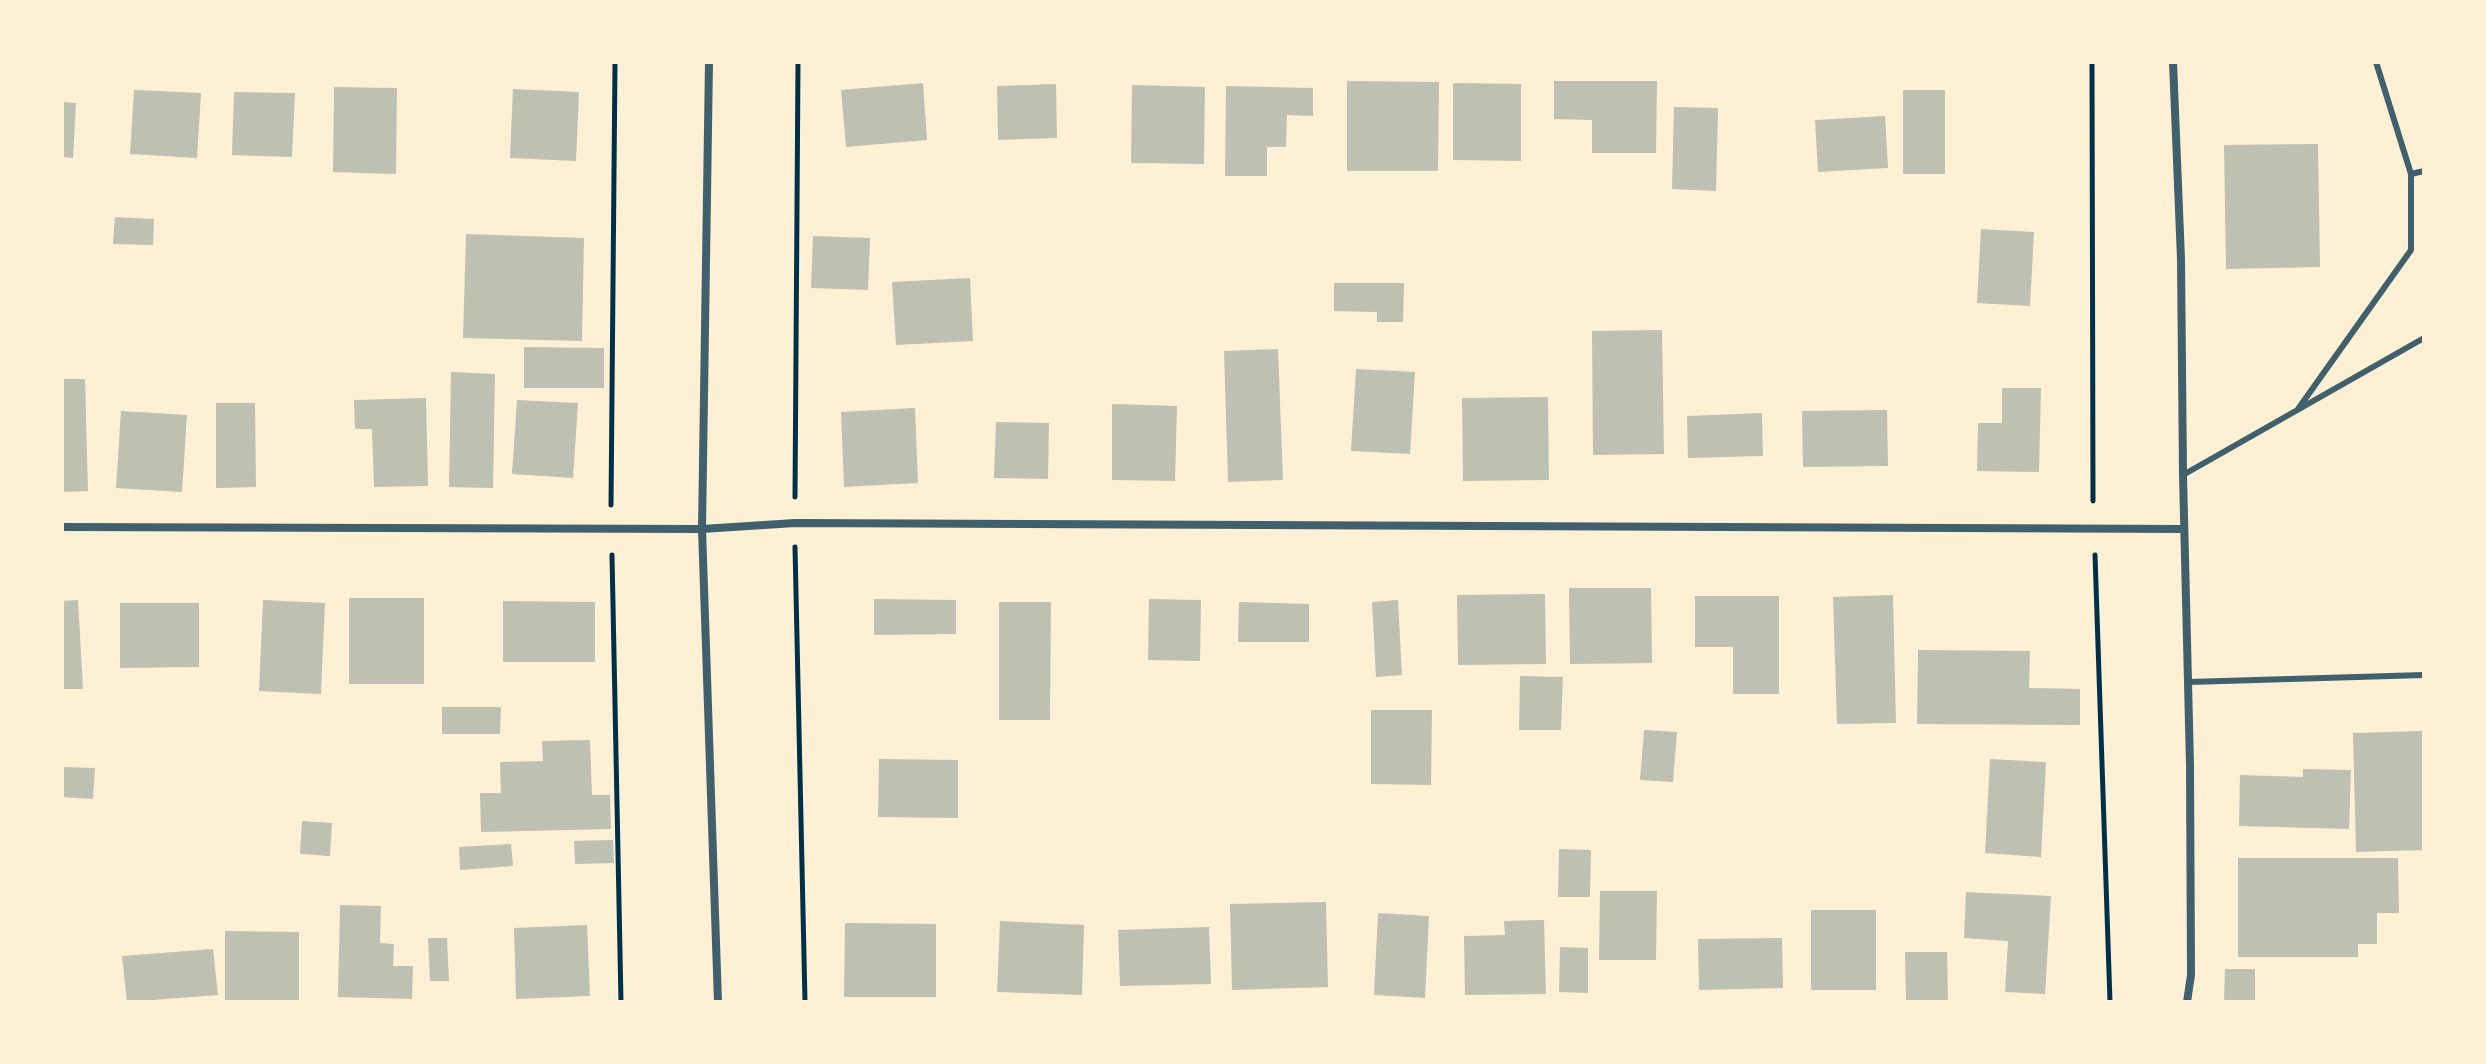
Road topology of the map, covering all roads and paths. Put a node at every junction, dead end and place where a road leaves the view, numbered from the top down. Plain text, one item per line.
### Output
1 (709, 62) edge
2 (2173, 62) edge
3 (2376, 62) edge
4 (2424, 171) edge
5 (2411, 174) junction
6 (2424, 338) edge
7 (2298, 409) junction
8 (2183, 475) junction
9 (62, 527) edge
10 (702, 529) junction
11 (2184, 529) junction
12 (2424, 675) edge
13 (2189, 682) junction
14 (718, 1002) edge
15 (2187, 1002) edge

1 - 10 street
2 - 8 street
3 - 5 lane
4 - 5 lane
5 - 7 lane
6 - 7 lane
7 - 8 lane
8 - 11 street
9 - 10 street
10 - 11 street
10 - 14 street
11 - 13 street
12 - 13 lane
13 - 15 street

